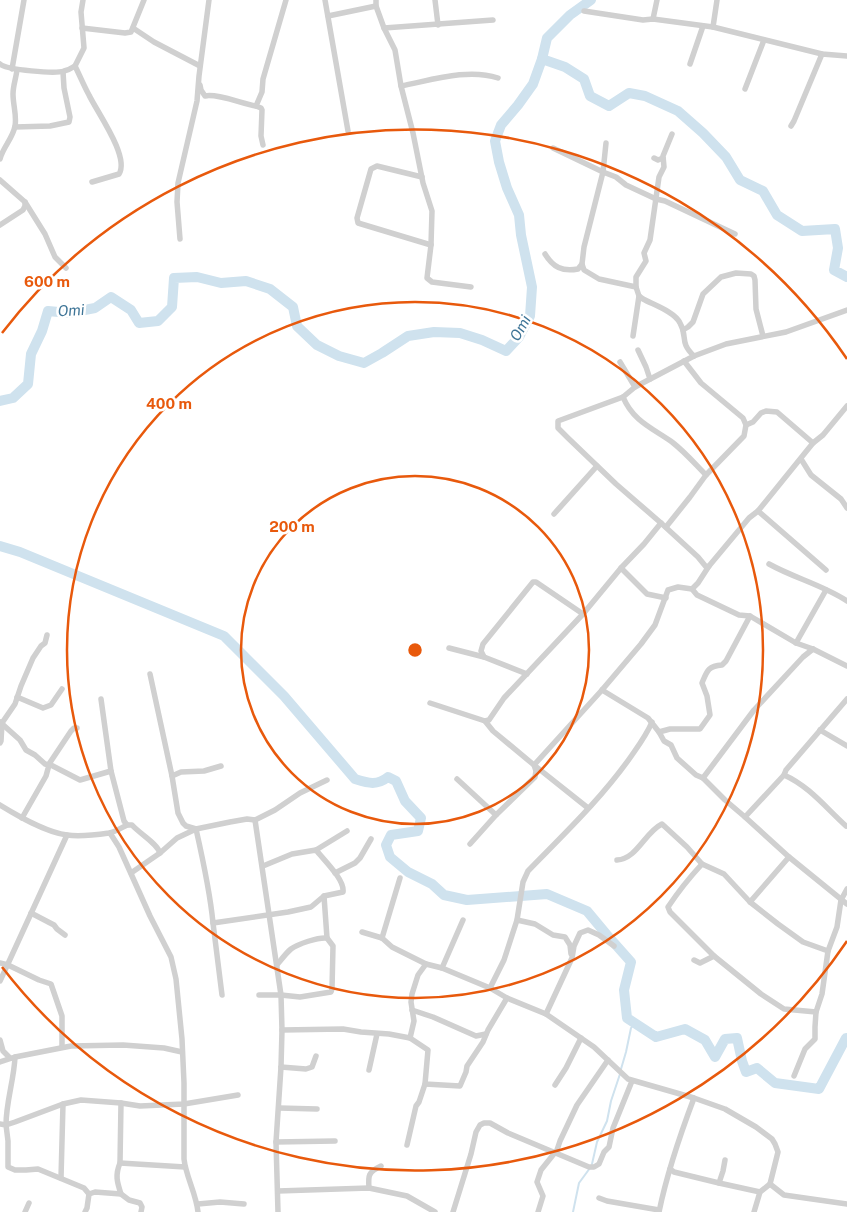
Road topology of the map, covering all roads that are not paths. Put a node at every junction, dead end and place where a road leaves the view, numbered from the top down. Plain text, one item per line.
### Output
1 (24, 0) edge
2 (83, 0) edge
3 (144, 0) edge
4 (208, 0) edge
5 (286, 0) edge
6 (325, 0) edge
7 (435, 0) edge
8 (657, 0) edge
9 (717, 0) edge
10 (376, 3) edge
11 (584, 11) dead end
12 (328, 16) junction
13 (653, 19) junction
14 (493, 20) dead end
15 (438, 25) junction
16 (703, 26) junction
17 (713, 27) junction
18 (82, 28) junction
19 (133, 28) junction
20 (384, 28) junction
21 (764, 40) junction
22 (822, 54) junction
23 (847, 56) edge
24 (0, 64) edge
25 (690, 64) dead end
26 (76, 66) junction
27 (200, 66) junction
28 (14, 70) junction
29 (63, 72) junction
30 (199, 76) junction
31 (498, 78) dead end
32 (401, 86) junction
33 (745, 89) dead end
34 (256, 106) junction
35 (791, 126) dead end
36 (15, 127) junction
37 (348, 131) dead end
38 (672, 134) dead end
39 (606, 143) dead end
40 (263, 145) dead end
41 (553, 148) dead end
42 (654, 158) dead end
43 (663, 158) junction
44 (0, 159) edge
45 (603, 172) junction
46 (422, 178) junction
47 (0, 180) edge
48 (92, 182) dead end
49 (656, 199) junction
50 (25, 202) junction
51 (0, 225) edge
52 (735, 234) dead end
53 (180, 238) dead end
54 (431, 245) junction
55 (545, 254) dead end
56 (582, 264) junction
57 (66, 268) dead end
58 (471, 287) dead end
59 (636, 287) junction
60 (639, 296) junction
61 (847, 310) edge
62 (683, 330) junction
63 (633, 336) dead end
64 (763, 336) junction
65 (638, 350) dead end
66 (694, 356) junction
67 (684, 361) junction
68 (620, 362) dead end
69 (650, 379) junction
70 (635, 387) junction
71 (623, 396) junction
72 (847, 406) edge
73 (746, 425) junction
74 (813, 443) junction
75 (801, 458) junction
76 (598, 466) junction
77 (706, 475) junction
78 (845, 499) edge
79 (847, 508) edge
80 (758, 511) junction
81 (554, 514) dead end
82 (663, 525) junction
83 (769, 564) dead end
84 (709, 566) junction
85 (621, 568) junction
86 (826, 570) dead end
87 (692, 589) junction
88 (826, 590) junction
89 (666, 598) junction
90 (847, 601) edge
91 (584, 614) junction
92 (750, 616) junction
93 (47, 635) dead end
94 (796, 642) junction
95 (449, 648) dead end
96 (813, 649) junction
97 (484, 656) junction
98 (847, 666) edge
99 (150, 674) dead end
100 (527, 674) junction
101 (62, 689) dead end
102 (602, 690) junction
103 (17, 697) junction
104 (101, 699) dead end
105 (847, 699) edge
106 (430, 702) dead end
107 (485, 721) junction
108 (1, 722) edge
109 (652, 722) junction
110 (77, 728) dead end
111 (820, 730) junction
112 (659, 732) junction
113 (0, 743) edge
114 (847, 746) edge
115 (534, 765) junction
116 (221, 766) dead end
117 (111, 772) junction
118 (172, 776) junction
119 (784, 776) junction
120 (702, 778) junction
121 (458, 779) dead end
122 (326, 780) dead end
123 (0, 804) edge
124 (588, 808) junction
125 (496, 815) junction
126 (746, 817) junction
127 (22, 818) junction
128 (255, 820) junction
129 (127, 825) junction
130 (846, 826) dead end
131 (196, 829) junction
132 (347, 831) dead end
133 (110, 832) junction
134 (67, 835) junction
135 (371, 839) dead end
136 (470, 844) dead end
137 (316, 850) junction
138 (160, 853) junction
139 (789, 857) junction
140 (617, 860) dead end
141 (702, 864) junction
142 (262, 866) junction
143 (131, 873) junction
144 (336, 873) junction
145 (400, 878) dead end
146 (847, 889) edge
147 (324, 896) junction
148 (841, 900) junction
149 (750, 902) junction
150 (847, 904) edge
151 (31, 913) junction
152 (269, 915) junction
153 (463, 920) dead end
154 (517, 920) junction
155 (213, 923) junction
156 (362, 932) dead end
157 (65, 935) dead end
158 (327, 938) junction
159 (382, 938) junction
160 (614, 946) dead end
161 (828, 952) junction
162 (714, 956) junction
163 (572, 958) junction
164 (694, 960) dead end
165 (0, 963) edge
166 (8, 964) junction
167 (426, 964) junction
168 (277, 965) junction
169 (442, 968) junction
170 (0, 981) edge
171 (490, 988) junction
172 (281, 994) junction
173 (222, 995) dead end
174 (259, 995) dead end
175 (507, 998) junction
176 (412, 1010) junction
177 (816, 1012) junction
178 (546, 1014) junction
179 (282, 1030) junction
180 (377, 1034) junction
181 (486, 1034) junction
182 (410, 1038) junction
183 (581, 1038) junction
184 (0, 1040) edge
185 (62, 1048) junction
186 (182, 1052) junction
187 (316, 1056) dead end
188 (12, 1057) junction
189 (608, 1060) junction
190 (0, 1062) edge
191 (281, 1067) junction
192 (369, 1070) dead end
193 (794, 1076) dead end
194 (632, 1081) junction
195 (425, 1084) junction
196 (556, 1085) dead end
197 (238, 1095) dead end
198 (694, 1098) junction
199 (121, 1103) junction
200 (63, 1104) junction
201 (184, 1104) junction
202 (279, 1108) junction
203 (316, 1109) dead end
204 (3, 1124) edge
205 (336, 1140) dead end
206 (276, 1142) junction
207 (407, 1145) dead end
208 (556, 1153) junction
209 (725, 1160) dead end
210 (120, 1163) junction
211 (381, 1166) dead end
212 (185, 1167) junction
213 (670, 1168) junction
214 (61, 1178) junction
215 (719, 1183) junction
216 (770, 1184) junction
217 (369, 1188) junction
218 (278, 1191) junction
219 (760, 1192) junction
220 (89, 1194) junction
221 (121, 1194) junction
222 (599, 1198) dead end
223 (29, 1203) dead end
224 (198, 1204) junction
225 (244, 1204) dead end
226 (847, 1204) edge
227 (659, 1211) edge
228 (26, 1212) edge
229 (86, 1212) edge
230 (141, 1212) edge
231 (198, 1212) edge
232 (278, 1212) edge
233 (433, 1212) edge
234 (453, 1212) edge
235 (538, 1212) edge
236 (754, 1212) edge

1 - 28 street
2 - 18 street
3 - 19 street
4 - 27 street
5 - 34 street
6 - 12 street
7 - 15 street
8 - 13 street
9 - 17 street
10 - 12 street
10 - 20 street
11 - 13 street
12 - 37 street
13 - 16 street
14 - 15 street
15 - 20 street
16 - 17 street
16 - 25 street
17 - 21 street
18 - 19 street
18 - 26 street
19 - 27 street
20 - 32 street
21 - 22 street
21 - 33 street
22 - 23 street
22 - 35 street
24 - 28 street
26 - 29 street
26 - 48 street
27 - 30 street
28 - 29 street
28 - 36 street
29 - 36 street
30 - 34 street
30 - 53 street
31 - 32 street
32 - 46 street
34 - 40 street
36 - 44 street
38 - 43 street
39 - 45 street
41 - 45 street
42 - 43 street
43 - 49 street
45 - 49 street
45 - 56 street
46 - 54 street
46 - 54 street
47 - 50 street
49 - 52 street
49 - 59 street
50 - 51 street
50 - 57 street
54 - 58 street
55 - 56 street
56 - 59 street
59 - 60 street
60 - 62 street
60 - 63 street
61 - 64 street
62 - 64 street
62 - 66 street
64 - 66 street
65 - 69 street
66 - 67 street
67 - 69 street
67 - 73 street
68 - 70 street
69 - 70 street
70 - 71 street
71 - 76 street
71 - 77 street
72 - 74 street
73 - 74 street
73 - 77 street
74 - 75 street
75 - 78 street
75 - 80 street
76 - 81 street
76 - 82 street
77 - 82 street
78 - 79 street
80 - 84 street
80 - 86 street
82 - 84 street
82 - 85 street
83 - 88 street
84 - 87 street
85 - 89 street
85 - 91 street
87 - 89 street
87 - 92 street
88 - 90 street
88 - 94 street
89 - 102 street
91 - 97 street
91 - 100 street
92 - 94 street
92 - 112 street
93 - 103 street
94 - 96 street
95 - 97 street
96 - 98 street
96 - 120 street
97 - 100 street
99 - 118 street
100 - 107 street
101 - 103 street
102 - 109 street
102 - 115 street
103 - 108 street
104 - 117 street
105 - 111 street
106 - 107 street
107 - 115 street
108 - 113 street
108 - 127 street
109 - 112 street
109 - 124 street
110 - 117 street
111 - 114 street
111 - 119 street
112 - 120 street
115 - 124 street
115 - 125 street
116 - 118 street
117 - 129 street
118 - 131 street
119 - 126 street
119 - 130 street
120 - 126 street
121 - 125 street
122 - 128 street
123 - 127 street
124 - 154 street
125 - 136 street
126 - 139 street
127 - 134 street
128 - 131 street
128 - 142 street
129 - 133 street
129 - 138 street
131 - 138 street
131 - 155 street
132 - 137 street
133 - 134 street
133 - 143 street
134 - 151 street
135 - 144 street
137 - 142 street
137 - 144 street
138 - 143 street
139 - 148 street
139 - 149 street
140 - 141 street
141 - 149 street
141 - 162 street
142 - 152 street
143 - 186 street
144 - 147 street
145 - 159 street
146 - 148 street
147 - 152 street
147 - 158 street
148 - 150 street
148 - 161 street
149 - 161 street
151 - 157 street
151 - 166 street
152 - 155 street
152 - 168 street
153 - 169 street
154 - 163 street
154 - 171 street
155 - 173 street
156 - 159 street
158 - 168 street
158 - 172 street
159 - 167 street
160 - 163 street
161 - 177 street
162 - 164 street
162 - 177 street
163 - 178 street
165 - 166 street
166 - 170 street
166 - 185 street
167 - 169 street
167 - 176 street
168 - 172 street
169 - 171 street
171 - 175 street
172 - 174 street
172 - 179 street
175 - 178 street
175 - 181 street
176 - 181 street
176 - 182 street
177 - 193 street
178 - 183 street
179 - 180 street
179 - 191 street
180 - 182 street
180 - 192 street
181 - 195 street
182 - 195 street
183 - 189 street
183 - 196 street
184 - 188 street
185 - 186 street
185 - 188 street
186 - 201 street
187 - 191 street
188 - 190 street
188 - 204 street
189 - 194 street
189 - 208 street
191 - 202 street
194 - 198 street
194 - 208 street
195 - 207 street
197 - 201 street
198 - 213 street
198 - 216 street
199 - 200 street
199 - 201 street
199 - 210 street
200 - 204 street
200 - 214 street
201 - 212 street
202 - 203 street
202 - 206 street
204 - 214 street
205 - 206 street
206 - 218 street
208 - 234 street
208 - 235 street
209 - 215 street
210 - 212 street
210 - 221 street
211 - 217 street
212 - 224 street
213 - 215 street
213 - 227 street
214 - 220 street
215 - 219 street
216 - 219 street
216 - 226 street
217 - 218 street
217 - 233 street
218 - 232 street
219 - 236 street
220 - 221 street
220 - 229 street
221 - 230 street
222 - 227 street
223 - 228 street
224 - 225 street
224 - 231 street

